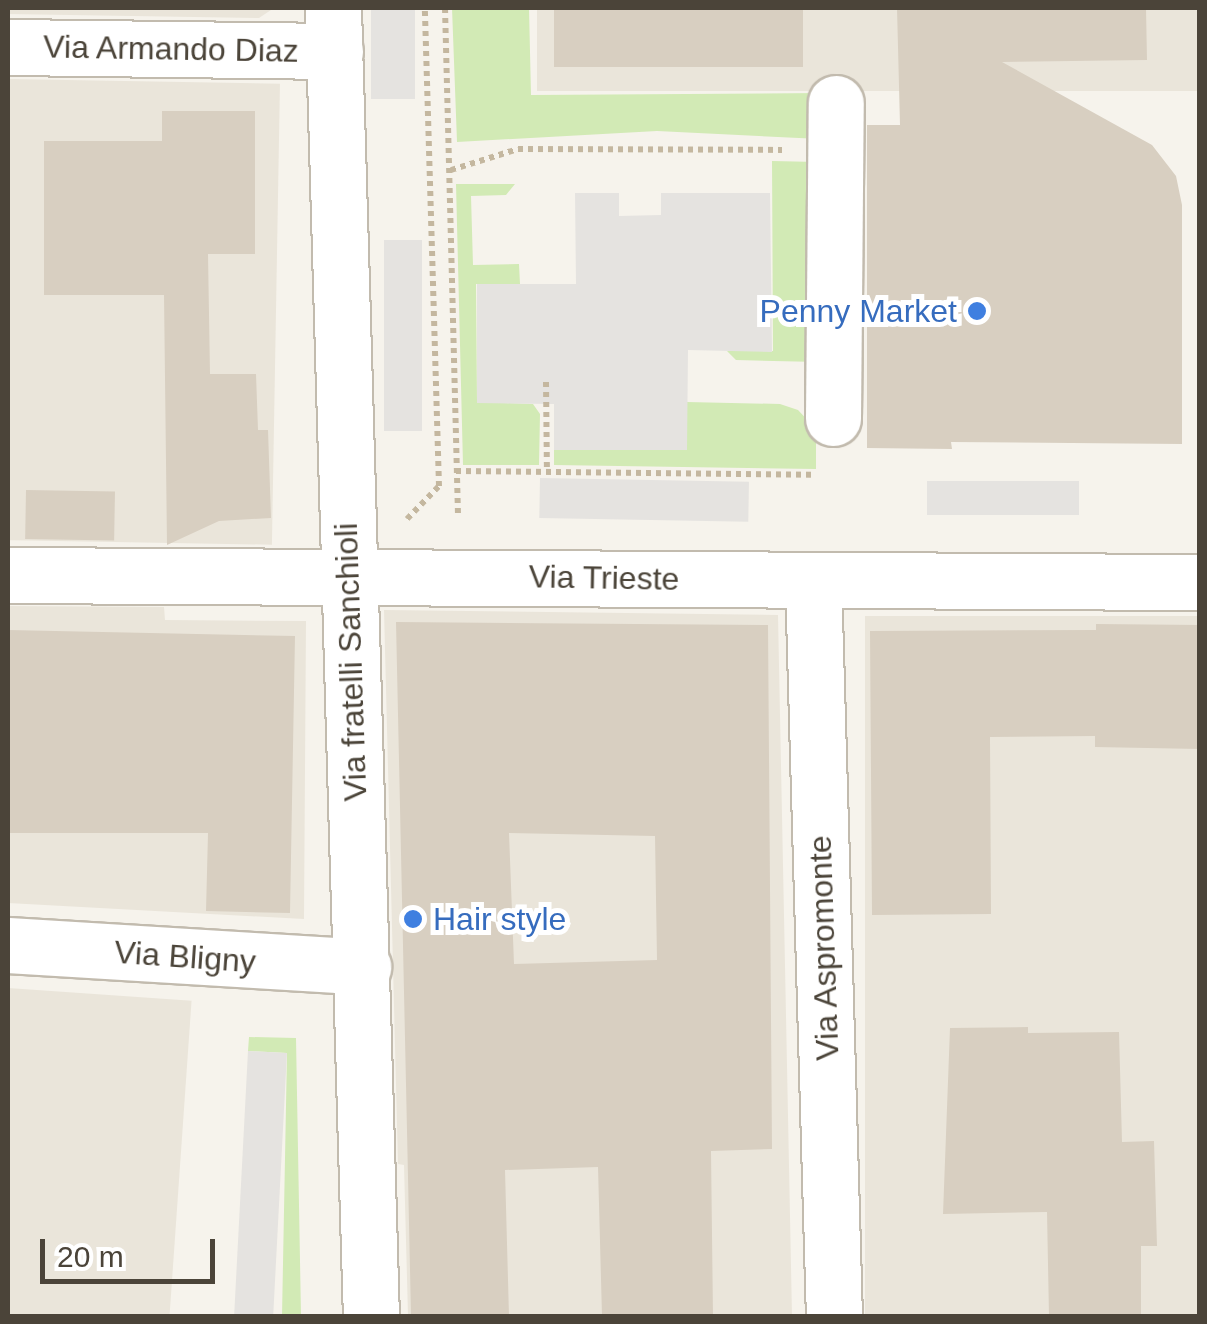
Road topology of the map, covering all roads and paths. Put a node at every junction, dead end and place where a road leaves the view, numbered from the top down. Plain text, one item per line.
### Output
1 (425, 8) edge
2 (445, 8) edge
3 (334, 29) edge
4 (8, 47) edge
5 (836, 127) joint
6 (451, 170) junction
7 (546, 382) dead end
8 (834, 418) dead end
9 (456, 470) junction
10 (547, 471) junction
11 (834, 475) dead end
12 (458, 516) dead end
13 (346, 560) junction
14 (8, 575) edge
15 (813, 580) junction
16 (1200, 582) edge
17 (8, 945) edge
18 (363, 966) junction
19 (371, 1316) edge
20 (834, 1316) edge

1 - 13 path
2 - 6 path
3 - 4 street, Via Armando Diaz
3 - 13 street, Via fratelli Sanchioli
5 - 6 path
5 - 8 street
6 - 9 path
7 - 10 path
9 - 10 path
9 - 12 path
10 - 11 path
13 - 14 street, Via Trieste
13 - 15 street, Via Trieste
13 - 18 street, Via fratelli Sanchioli
15 - 16 street, Via Trieste
15 - 20 street, Via Aspromonte
17 - 18 street, Via Bligny
18 - 19 street, Via fratelli Sanchioli

